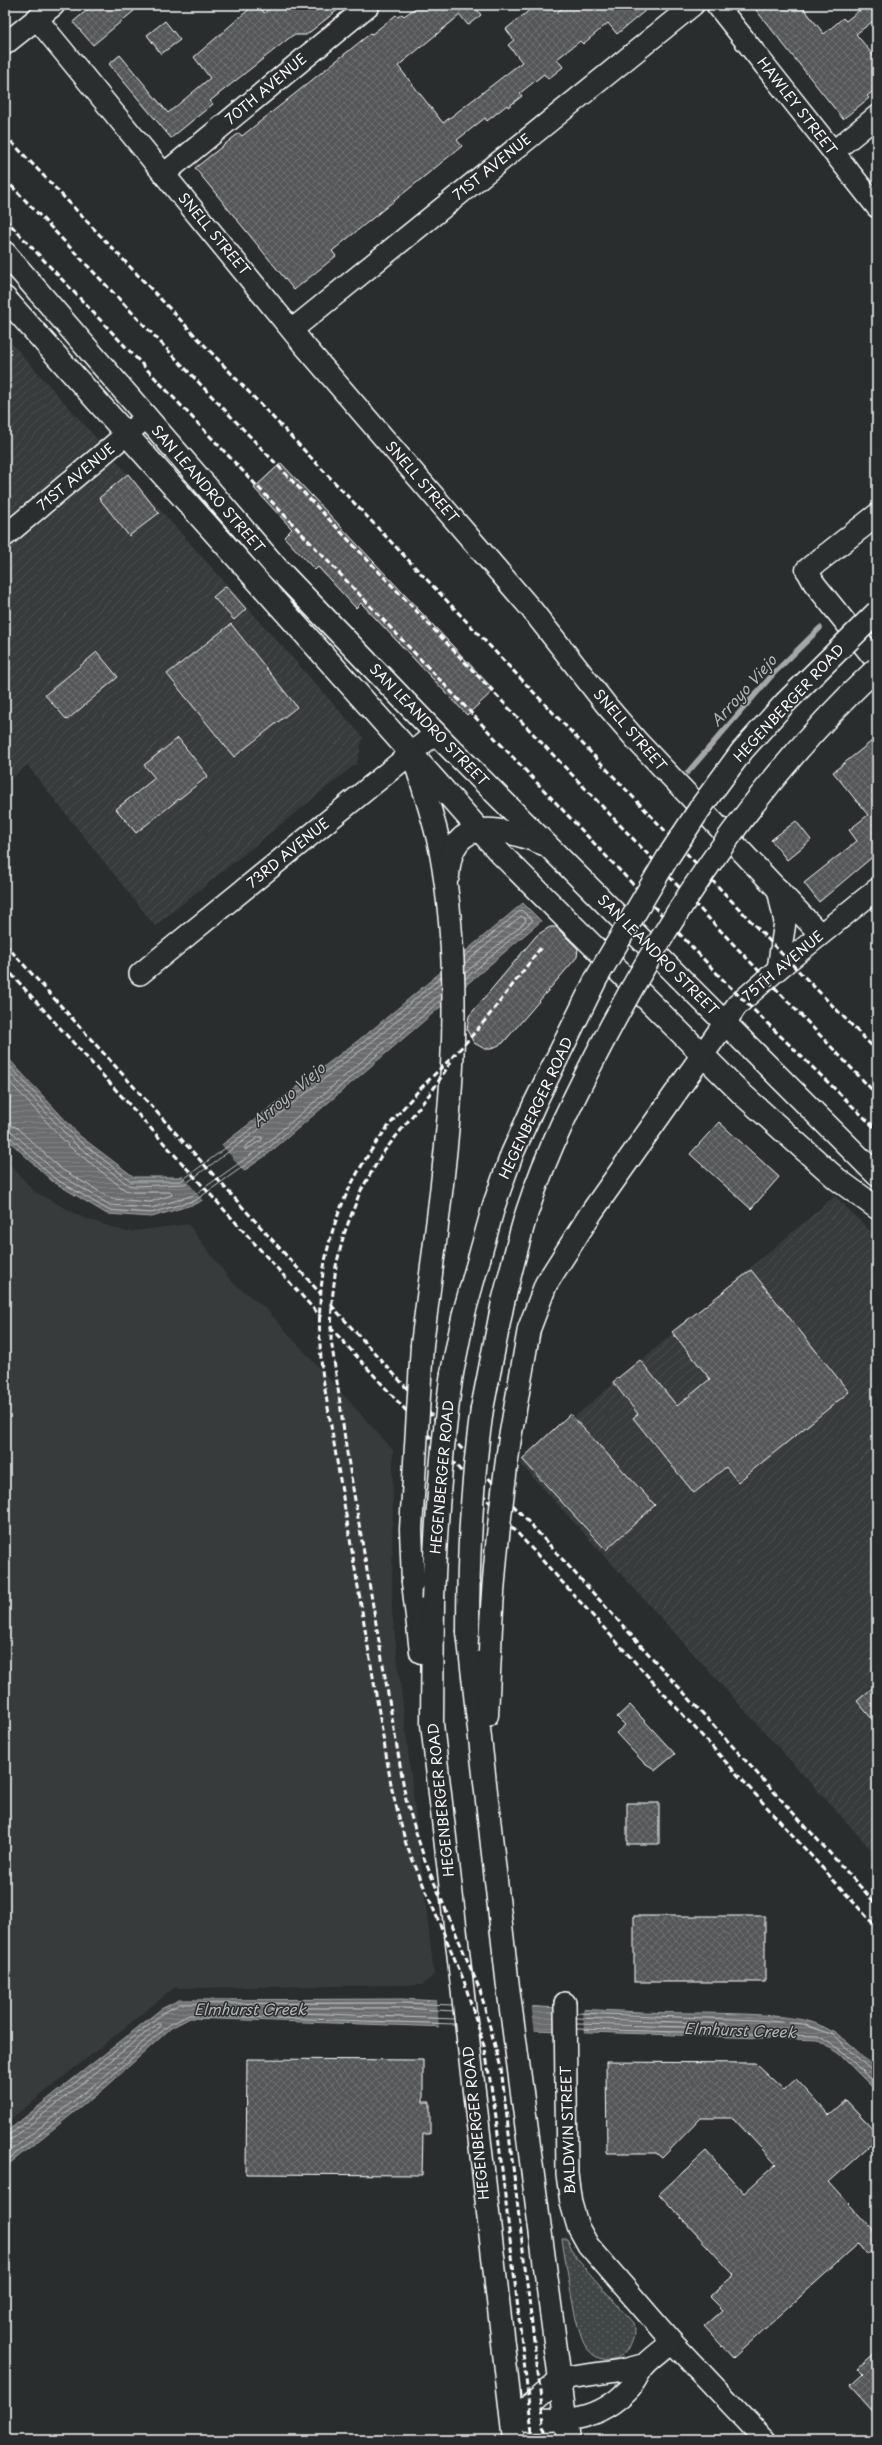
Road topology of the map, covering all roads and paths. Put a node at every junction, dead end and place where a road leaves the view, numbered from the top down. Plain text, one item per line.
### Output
1 (54, 5) edge
2 (368, 5) edge
3 (693, 5) edge
4 (718, 5) edge
5 (37, 19) junction
6 (5, 44) edge
7 (877, 116) edge
8 (833, 152) junction
9 (164, 174) junction
10 (877, 207) edge
11 (5, 253) edge
12 (5, 298) edge
13 (293, 330) junction
14 (147, 417) junction
15 (126, 435) junction
16 (877, 515) edge
17 (5, 536) edge
18 (807, 570) joint
19 (877, 612) edge
20 (877, 662) edge
21 (877, 668) edge
22 (436, 733) junction
23 (412, 753) junction
24 (479, 830) junction
25 (549, 846) junction
26 (778, 889) junction
27 (877, 889) edge
28 (447, 897) junction
29 (820, 934) junction
30 (778, 969) junction
31 (140, 974) dead end
32 (725, 1023) junction
33 (703, 1057) junction
34 (877, 1175) edge
35 (877, 1208) edge
36 (432, 1724) junction
37 (484, 1768) junction
38 (565, 2003) dead end
39 (672, 2342) junction
40 (646, 2364) junction
41 (560, 2379) junction
42 (513, 2430) edge
43 (567, 2430) edge
44 (765, 2440) edge

1 - 5 street
2 - 9 street, 70TH AVENUE
3 - 13 street, 71ST AVENUE
4 - 8 street, HAWLEY STREET
5 - 6 street
5 - 9 street, SNELL STREET
7 - 8 street
8 - 10 street, HAWLEY STREET
9 - 13 street, SNELL STREET
11 - 14 main road, SAN LEANDRO STREET
12 - 15 main road, SAN LEANDRO STREET
13 - 26 street, SNELL STREET
14 - 15 street, 71ST AVENUE
14 - 22 main road, SAN LEANDRO STREET
15 - 17 street, 71ST AVENUE
15 - 23 main road, SAN LEANDRO STREET
16 - 18 main road
18 - 20 street
19 - 36 main road, HEGENBERGER ROAD, bridge
21 - 37 main road, bridge
22 - 23 street, 73RD AVENUE
22 - 25 main road, SAN LEANDRO STREET
23 - 24 main road, SAN LEANDRO STREET
23 - 28 main road
23 - 31 street, 73RD AVENUE
24 - 25 main road
24 - 28 main road
24 - 33 main road, SAN LEANDRO STREET
25 - 32 main road, SAN LEANDRO STREET
26 - 29 street, SNELL STREET
26 - 30 street
27 - 29 street, 75TH AVENUE
28 - 36 main road, bridge
29 - 30 street, 75TH AVENUE
30 - 32 street, 75TH AVENUE
32 - 33 main road, 75TH AVENUE
32 - 34 main road, SAN LEANDRO STREET
33 - 35 main road, SAN LEANDRO STREET
33 - 37 main road, 75TH AVENUE, bridge
36 - 42 main road, HEGENBERGER ROAD
37 - 41 main road
38 - 39 street, BALDWIN STREET
39 - 40 street
39 - 44 street, BALDWIN STREET
40 - 41 street
40 - 43 street
41 - 42 street
41 - 43 main road
42 - 43 street

